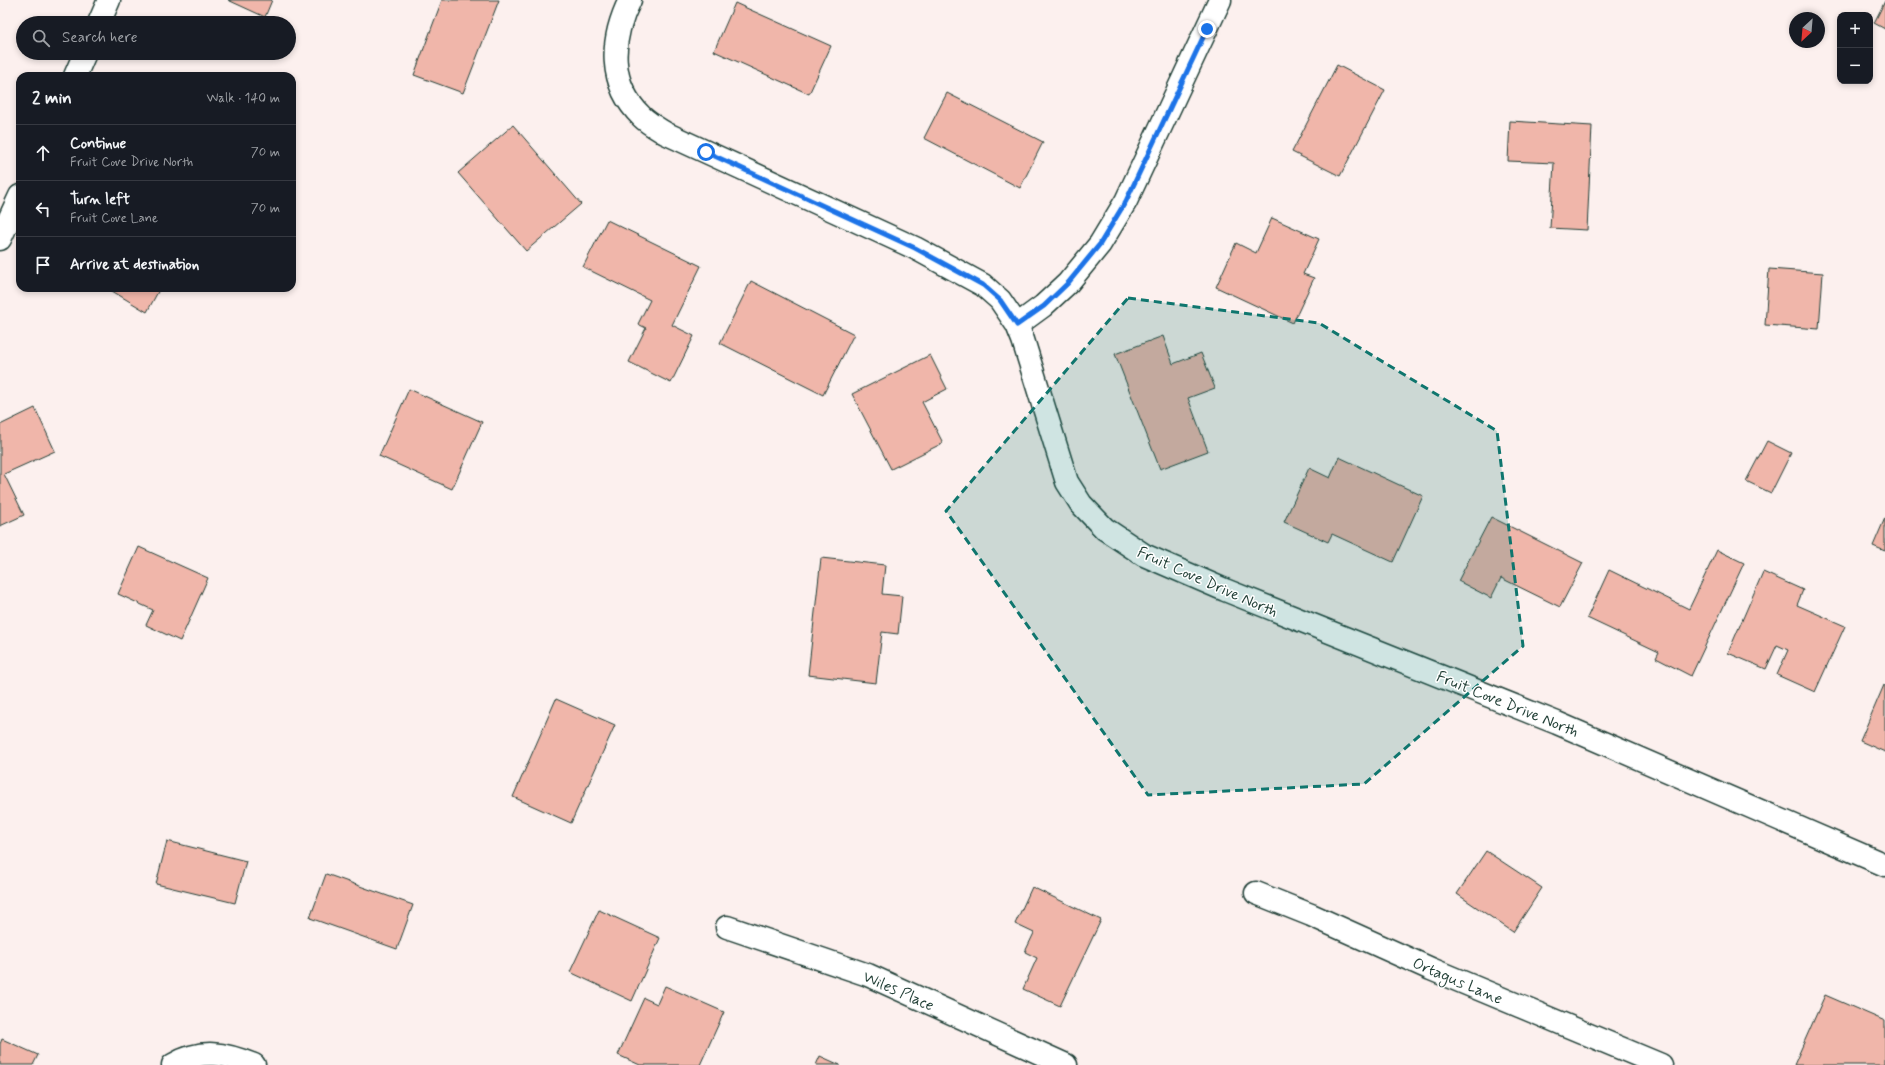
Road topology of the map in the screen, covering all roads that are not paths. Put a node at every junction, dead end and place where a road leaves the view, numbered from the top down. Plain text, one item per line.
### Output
1 (109, 0) edge
2 (630, 0) edge
3 (1220, 0) edge
4 (102, 16) edge
5 (82, 60) edge
6 (76, 72) edge
7 (16, 205) edge
8 (0, 240) edge
9 (1017, 325) junction
10 (1885, 865) edge
11 (1256, 893) dead end
12 (727, 927) dead end
13 (173, 1065) edge
14 (254, 1065) edge
15 (1066, 1065) edge
16 (1662, 1065) edge

1 - 4 street
2 - 9 street, Fruit Cove Drive North
3 - 9 street
5 - 6 street
7 - 8 street
9 - 10 street, Fruit Cove Drive North
11 - 16 street, Ortagus Lane
12 - 15 street, Wiles Place
13 - 14 street

